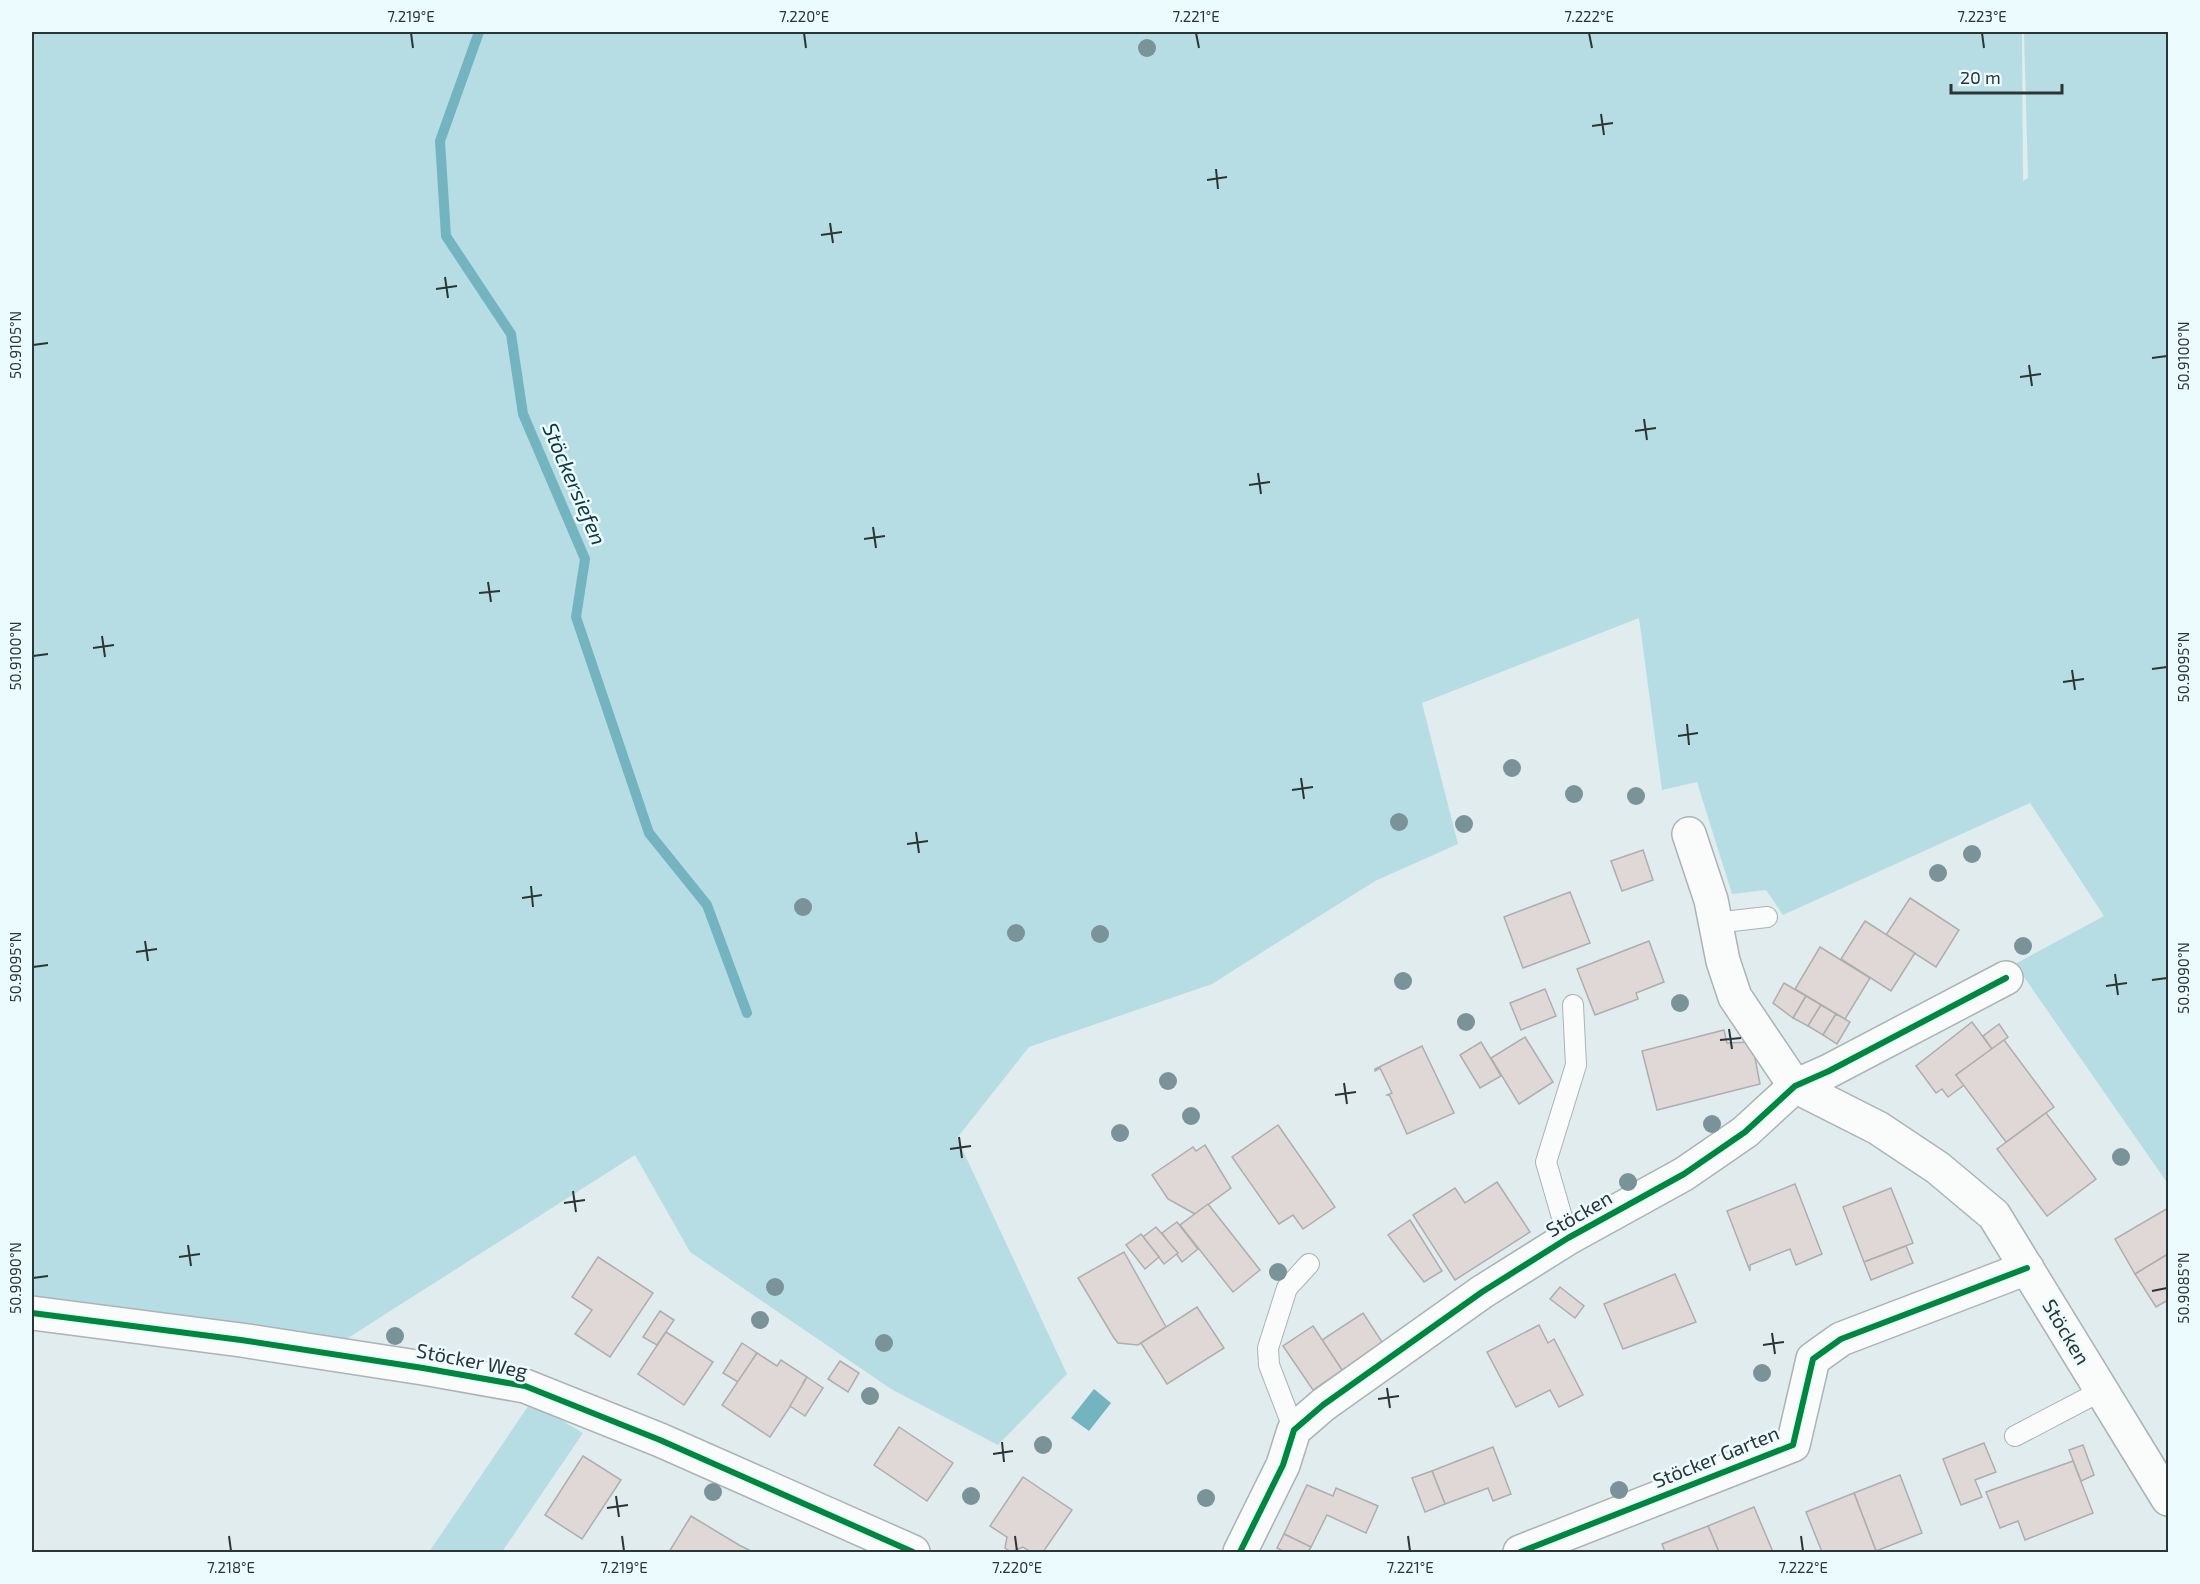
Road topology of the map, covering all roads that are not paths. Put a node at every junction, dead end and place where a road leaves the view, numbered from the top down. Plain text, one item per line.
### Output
1 (1689, 834) dead end
2 (1767, 917) dead end
3 (1715, 923) junction
4 (2006, 978) dead end
5 (1574, 1005) dead end
6 (1795, 1086) junction
7 (1568, 1238) junction
8 (1309, 1264) dead end
9 (2027, 1268) junction
10 (32, 1313) edge
11 (2101, 1391) junction
12 (1294, 1430) junction
13 (2015, 1436) dead end
14 (2169, 1499) edge
15 (913, 1552) edge
16 (1240, 1552) edge
17 (1520, 1552) edge

1 - 3 street, Stöcken
2 - 3 lane
3 - 6 street, Stöcken
4 - 6 street, Stöcken
5 - 7 lane
6 - 7 street, Stöcken
6 - 9 street, Stöcken
7 - 12 street, Stöcken
8 - 12 lane
9 - 11 street, Stöcken
9 - 17 street, Stöcker Garten
10 - 15 street, Stöcker Weg
11 - 13 lane
11 - 14 street, Stöcken
12 - 16 street

